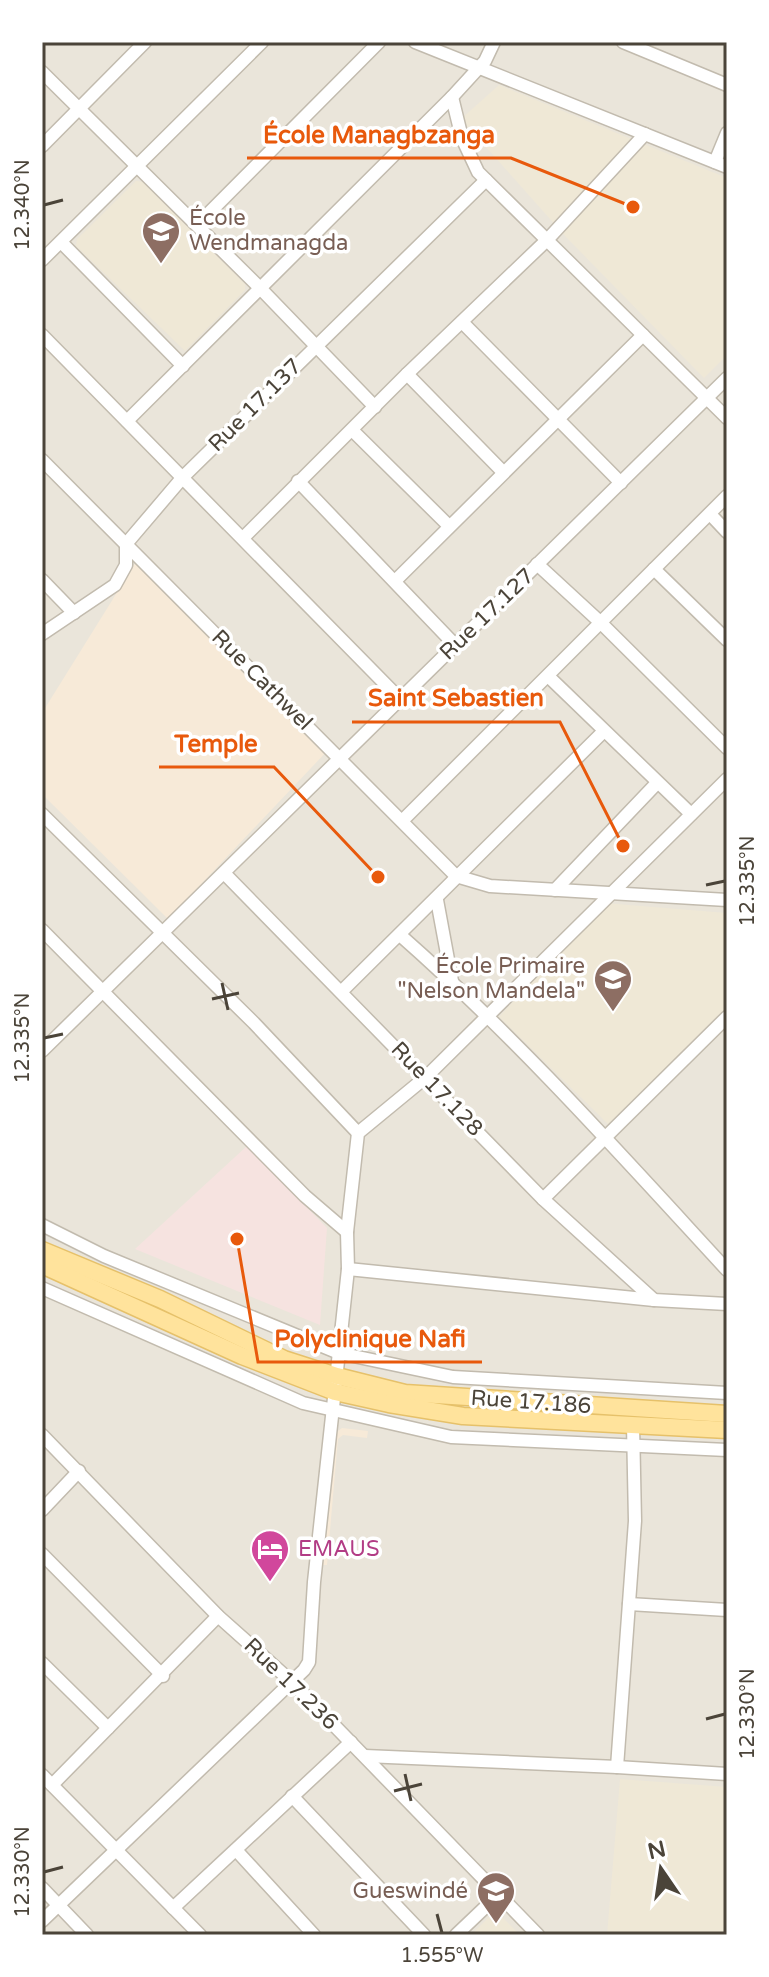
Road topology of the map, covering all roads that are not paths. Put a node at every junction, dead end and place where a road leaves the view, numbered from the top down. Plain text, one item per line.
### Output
1 (145, 42) edge
2 (262, 42) edge
3 (379, 42) edge
4 (415, 42) edge
5 (494, 42) edge
6 (623, 42) edge
7 (478, 67) junction
8 (42, 72) edge
9 (727, 85) edge
10 (452, 97) junction
11 (79, 109) junction
12 (727, 133) edge
13 (645, 134) junction
14 (42, 146) edge
15 (721, 165) edge
16 (137, 167) junction
17 (486, 180) junction
18 (197, 225) junction
19 (548, 239) junction
20 (61, 242) junction
21 (42, 260) edge
22 (260, 288) junction
23 (462, 322) junction
24 (42, 335) edge
25 (643, 335) junction
26 (316, 346) junction
27 (183, 366) junction
28 (407, 374) junction
29 (727, 378) edge
30 (708, 398) junction
31 (375, 407) junction
32 (727, 418) edge
33 (557, 419) junction
34 (127, 421) junction
35 (352, 430) junction
36 (42, 460) edge
37 (503, 472) junction
38 (183, 477) junction
39 (298, 481) junction
40 (621, 483) junction
41 (727, 496) edge
42 (710, 514) junction
43 (449, 526) junction
44 (727, 532) edge
45 (244, 537) junction
46 (126, 544) junction
47 (537, 564) junction
48 (654, 569) junction
49 (42, 580) edge
50 (395, 581) junction
51 (74, 613) junction
52 (600, 622) junction
53 (42, 634) edge
54 (727, 640) edge
55 (455, 645) junction
56 (549, 677) junction
57 (400, 699) junction
58 (603, 732) junction
59 (727, 748) edge
60 (340, 759) junction
61 (727, 779) edge
62 (657, 783) junction
63 (42, 814) edge
64 (691, 814) junction
65 (402, 821) junction
66 (224, 873) junction
67 (456, 876) junction
68 (555, 890) junction
69 (611, 892) junction
70 (437, 900) junction
71 (727, 900) edge
72 (162, 934) junction
73 (44, 935) edge
74 (400, 935) junction
75 (452, 981) junction
76 (103, 991) junction
77 (342, 991) junction
78 (486, 1016) junction
79 (727, 1017) edge
80 (42, 1051) edge
81 (426, 1077) junction
82 (358, 1133) junction
83 (605, 1138) junction
84 (543, 1199) junction
85 (42, 1225) edge
86 (347, 1232) junction
87 (42, 1250) edge
88 (42, 1265) edge
89 (348, 1269) junction
90 (727, 1270) edge
91 (42, 1288) edge
92 (654, 1300) junction
93 (727, 1304) edge
94 (339, 1353) junction
95 (336, 1384) junction
96 (727, 1393) edge
97 (333, 1411) junction
98 (727, 1414) edge
99 (633, 1425) junction
100 (727, 1430) edge
101 (42, 1435) edge
102 (632, 1445) junction
103 (727, 1450) edge
104 (79, 1471) junction
105 (42, 1510) edge
106 (42, 1554) edge
107 (629, 1604) junction
108 (727, 1610) edge
109 (218, 1616) junction
110 (42, 1663) edge
111 (163, 1676) junction
112 (292, 1682) junction
113 (108, 1728) junction
114 (351, 1742) junction
115 (365, 1756) junction
116 (617, 1767) junction
117 (727, 1774) edge
118 (42, 1775) edge
119 (52, 1785) junction
120 (292, 1796) junction
121 (117, 1848) junction
122 (236, 1850) junction
123 (42, 1888) edge
124 (498, 1895) junction
125 (59, 1905) junction
126 (173, 1908) junction
127 (42, 1921) edge
128 (87, 1935) edge
129 (200, 1935) edge
130 (314, 1935) edge
131 (424, 1935) edge
132 (456, 1935) edge
133 (538, 1935) edge

1 - 11 street
2 - 16 street
3 - 18 street
4 - 7 street
5 - 7 street
6 - 9 street
7 - 10 street
7 - 13 street
8 - 11 street
10 - 17 street
10 - 22 street
11 - 14 street
11 - 16 street
12 - 15 street
13 - 15 street
13 - 19 street
16 - 18 street
16 - 20 street
17 - 19 street
17 - 26 street, Rue 17.137
18 - 22 street
19 - 23 street
19 - 25 street
20 - 21 street
20 - 27 street
22 - 26 street
22 - 27 street
23 - 28 street
23 - 33 street
24 - 34 street
25 - 30 street
25 - 33 street
26 - 31 street
26 - 38 street, Rue 17.137
27 - 34 street
28 - 31 street
28 - 37 street
29 - 30 street, Rue 17.127
30 - 32 street
30 - 40 street, Rue 17.127
31 - 35 street
33 - 37 street
33 - 40 street
34 - 38 street
35 - 39 street
35 - 43 street
36 - 46 street, Rue Cathwel
37 - 43 street
38 - 45 street
38 - 46 street, Rue 17.137
39 - 45 street
39 - 50 street
40 - 47 street, Rue 17.127
41 - 42 street
42 - 44 street
42 - 48 street
43 - 50 street
45 - 57 street
46 - 51 street, Rue 17.137
46 - 60 street, Rue Cathwel
47 - 52 street
47 - 55 street, Rue 17.127
48 - 52 street
48 - 54 street
49 - 51 street
50 - 55 street
51 - 53 street, Rue 17.137
52 - 56 street
52 - 59 street
55 - 57 street, Rue 17.127
56 - 58 street
56 - 65 street
57 - 60 street, Rue 17.127
58 - 62 street
58 - 67 street
60 - 65 street, Rue Cathwel
60 - 66 street, Rue 17.127
61 - 64 street
62 - 64 street
62 - 68 street
63 - 72 street
64 - 69 street
65 - 67 street, Rue Cathwel
66 - 72 street, Rue 17.127
66 - 77 street, Rue 17.128
67 - 68 street, Rue Cathwel
67 - 70 street
68 - 69 street, Rue Cathwel
69 - 71 street, Rue Cathwel
69 - 78 street
70 - 74 street
70 - 75 street
72 - 76 street, Rue 17.127
72 - 82 street
73 - 76 street
74 - 75 street
74 - 77 street
75 - 78 street
76 - 80 street, Rue 17.127
76 - 86 street
77 - 81 street, Rue 17.128
78 - 81 street
78 - 83 street
79 - 83 street
81 - 82 street
81 - 84 street, Rue 17.128
82 - 86 street
83 - 84 street
83 - 90 street
84 - 92 street, Rue 17.128
85 - 94 street
86 - 89 street
87 - 95 main road
88 - 95 main road
89 - 92 street
89 - 94 street
91 - 97 street
92 - 93 street
94 - 95 street
94 - 96 street
95 - 97 street
95 - 98 main road, Rue 17.186
95 - 99 main road
97 - 102 street
97 - 112 street
99 - 100 main road
99 - 102 street
101 - 104 street, Rue 17.236
102 - 103 street
102 - 107 street
104 - 105 street
104 - 109 street, Rue 17.236
106 - 111 street
107 - 108 street
107 - 116 street
109 - 111 street
109 - 112 street, Rue 17.236
110 - 113 street
111 - 113 street
112 - 114 street, Rue 17.236
112 - 121 street
113 - 119 street
114 - 115 street, Rue 17.236
114 - 120 street
115 - 116 street
115 - 124 street, Rue 17.236
116 - 117 street
118 - 119 street
119 - 121 street
120 - 122 street
120 - 131 street
121 - 125 street
121 - 126 street
122 - 126 street
122 - 130 street
123 - 125 street
124 - 132 street
124 - 133 street, Rue 17.236
125 - 127 street
125 - 128 street
126 - 129 street

